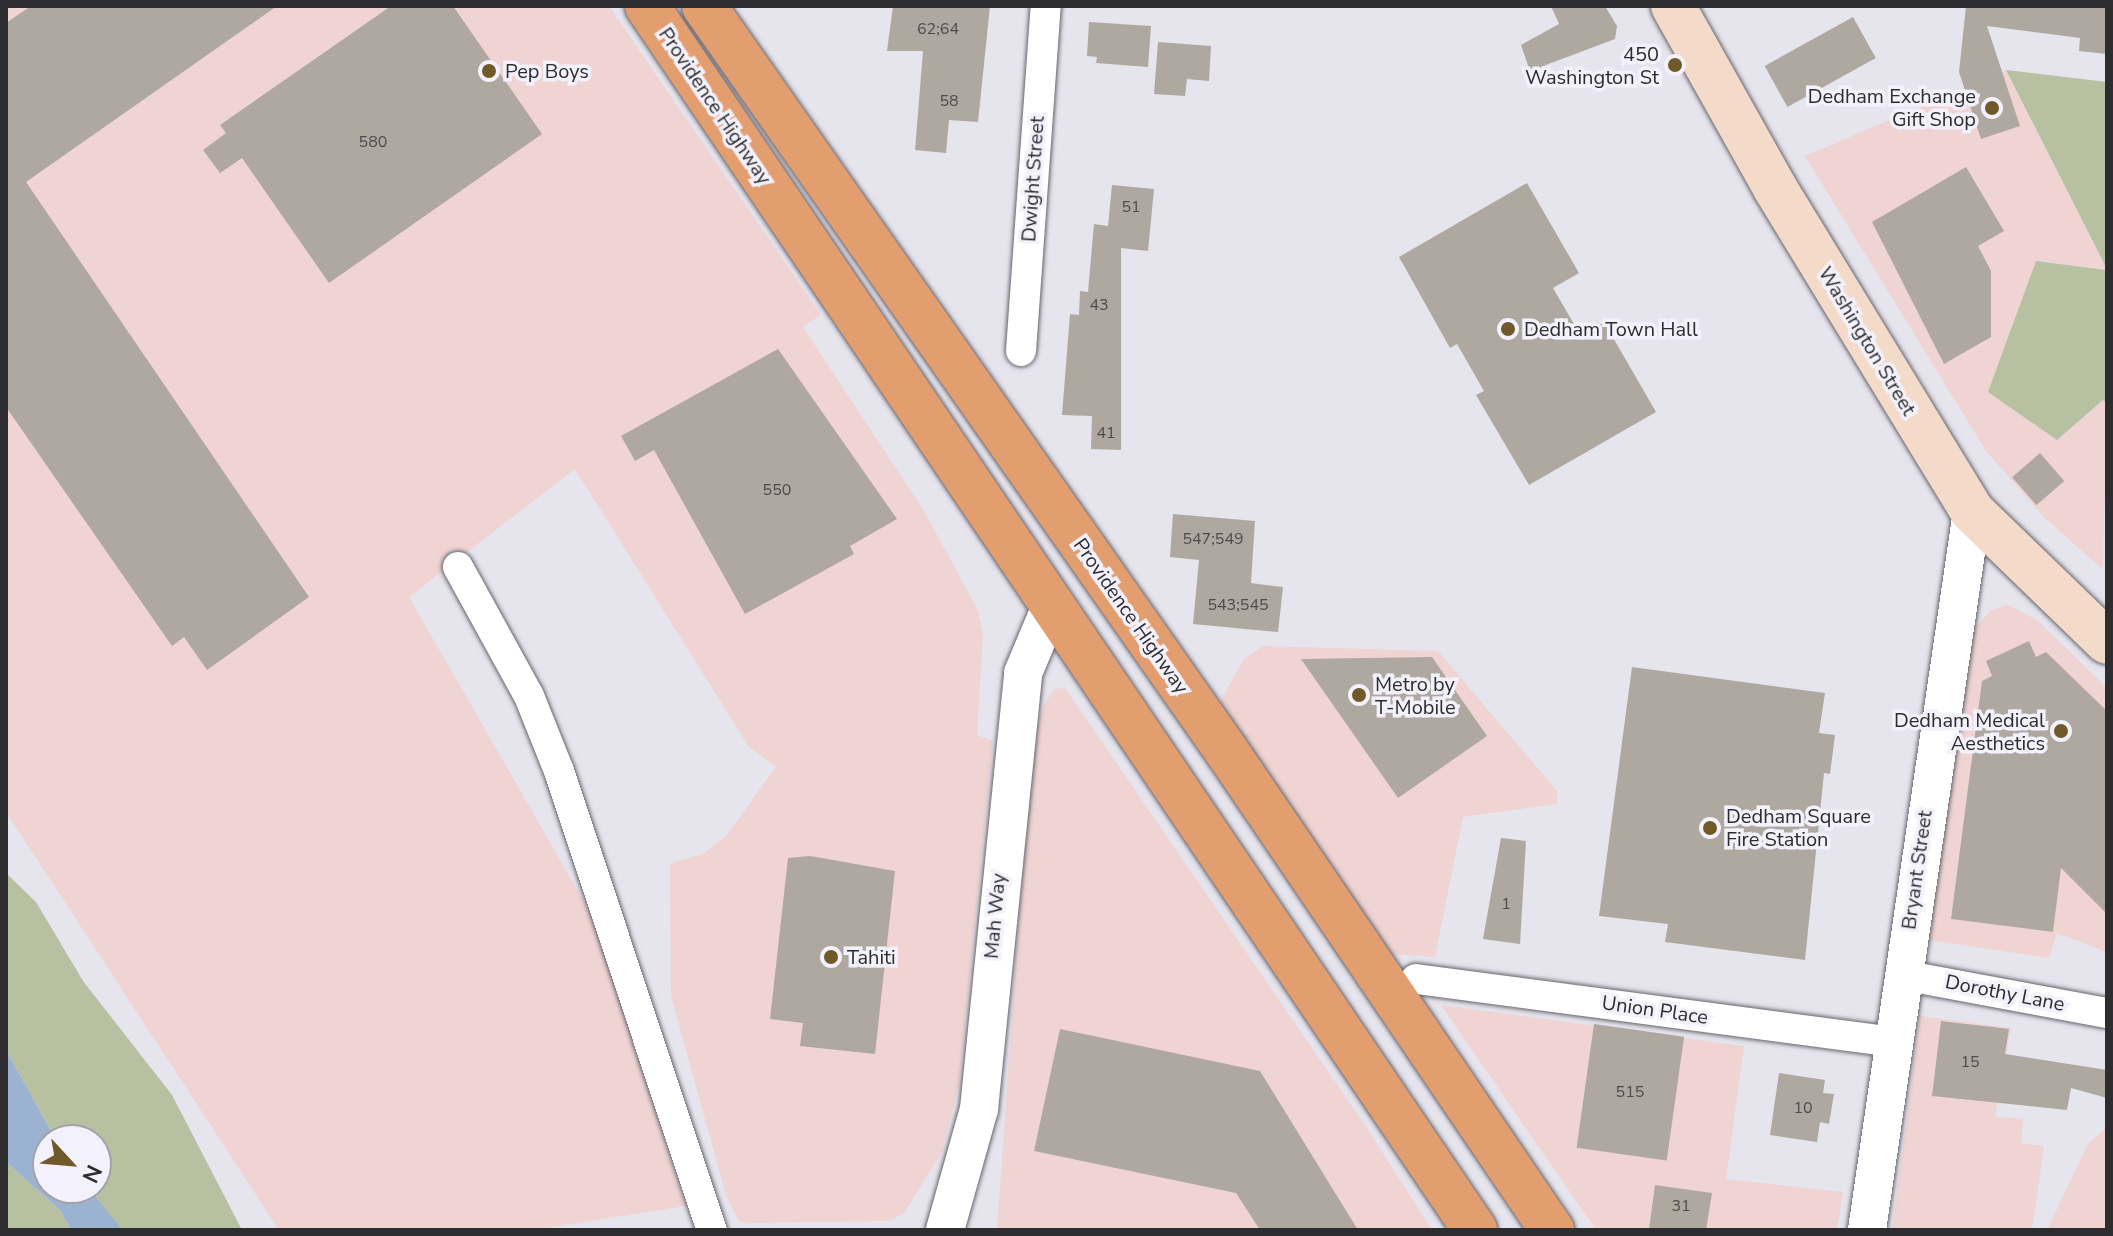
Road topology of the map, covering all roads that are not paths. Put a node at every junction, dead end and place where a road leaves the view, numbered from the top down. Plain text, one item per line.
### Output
1 (647, 6) edge
2 (704, 6) edge
3 (1046, 6) edge
4 (1673, 6) edge
5 (1021, 351) dead end
6 (1972, 511) junction
7 (458, 567) dead end
8 (1052, 604) junction
9 (2107, 642) edge
10 (1902, 975) junction
11 (1416, 979) dead end
12 (2107, 1013) edge
13 (1893, 1042) junction
14 (712, 1230) edge
15 (945, 1230) edge
16 (1475, 1230) edge
17 (1552, 1230) edge
18 (1867, 1230) edge

1 - 8 highway, Providence Highway
2 - 17 highway, Providence Highway
3 - 5 street, Dwight Street
4 - 6 main road, Washington Street
6 - 9 main road, Washington Street
6 - 10 street, Bryant Street
7 - 14 street
8 - 15 street, Mah Way
8 - 16 highway, Providence Highway
10 - 12 street, Dorothy Lane
10 - 13 street, Bryant Street
11 - 13 street, Union Place
13 - 18 street, Bryant Street

